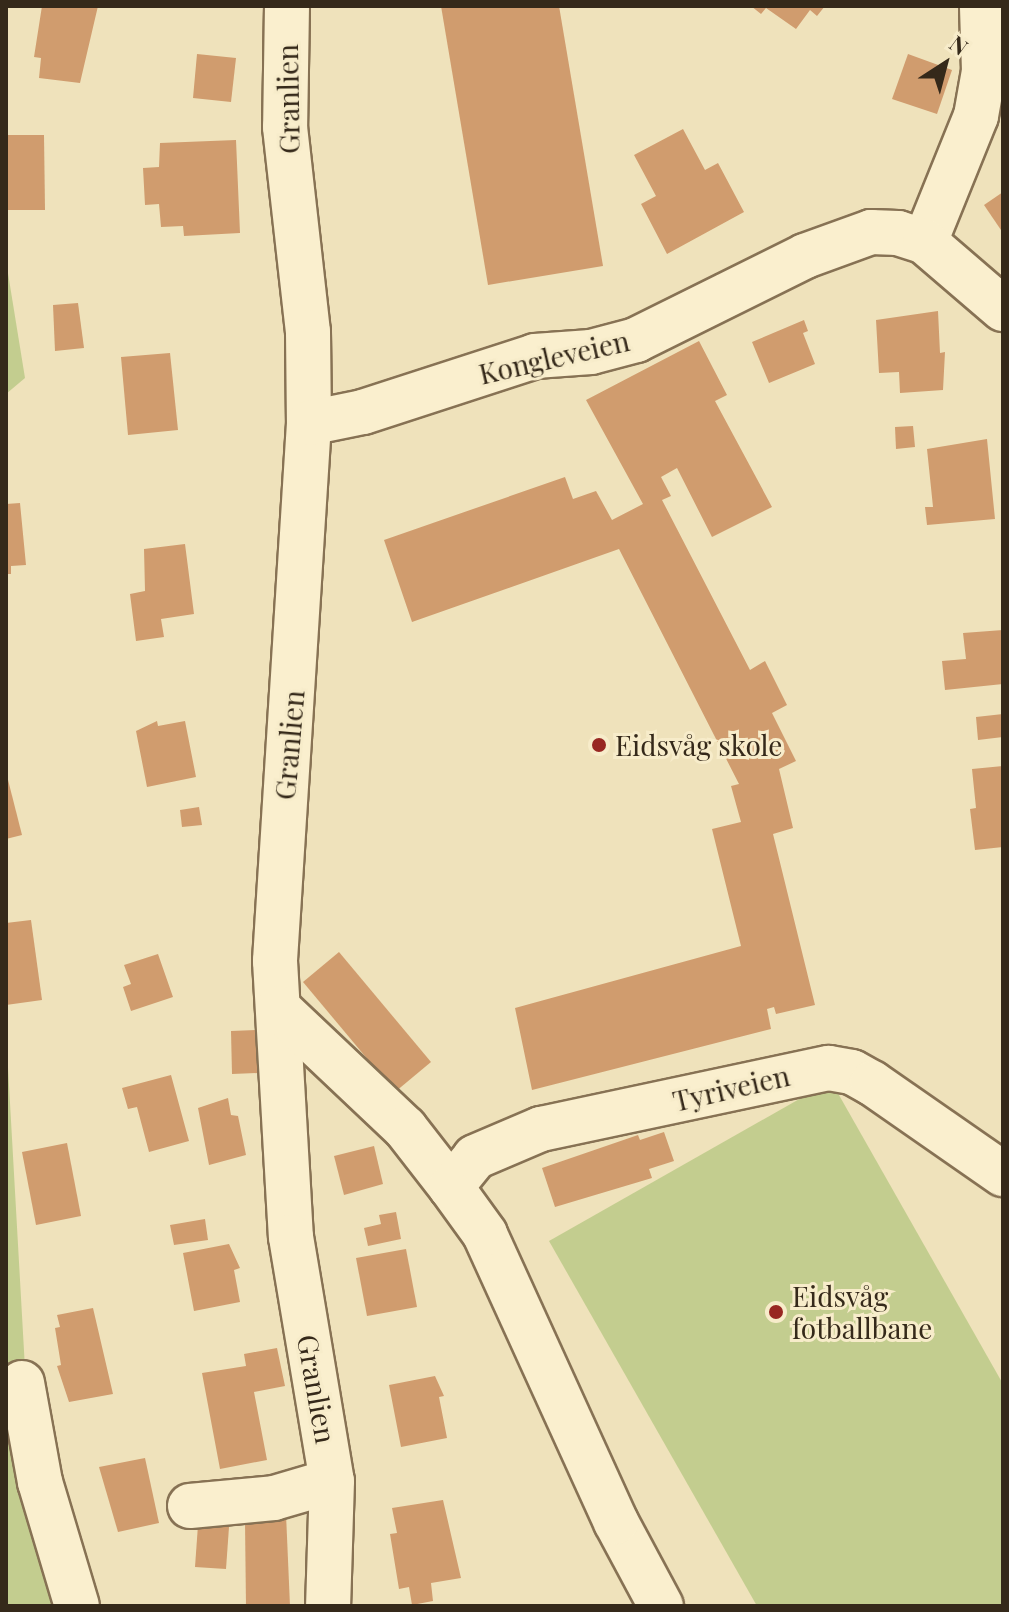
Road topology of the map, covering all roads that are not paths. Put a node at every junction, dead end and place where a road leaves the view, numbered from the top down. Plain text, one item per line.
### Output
1 (287, 6) edge
2 (982, 6) edge
3 (925, 242) junction
4 (1003, 309) edge
5 (309, 423) junction
6 (278, 1008) junction
7 (1003, 1174) edge
8 (451, 1187) junction
9 (22, 1383) dead end
10 (332, 1481) junction
11 (190, 1506) dead end
12 (77, 1606) edge
13 (328, 1606) edge
14 (661, 1606) edge

1 - 5 street, Granlien
2 - 3 street
3 - 4 street, Kongleveien
3 - 5 street, Kongleveien
5 - 6 street, Granlien
6 - 8 street
6 - 10 street, Granlien
7 - 8 street, Tyriveien
8 - 14 street
9 - 12 street
10 - 11 street, Granlien
10 - 13 street, Granlien

